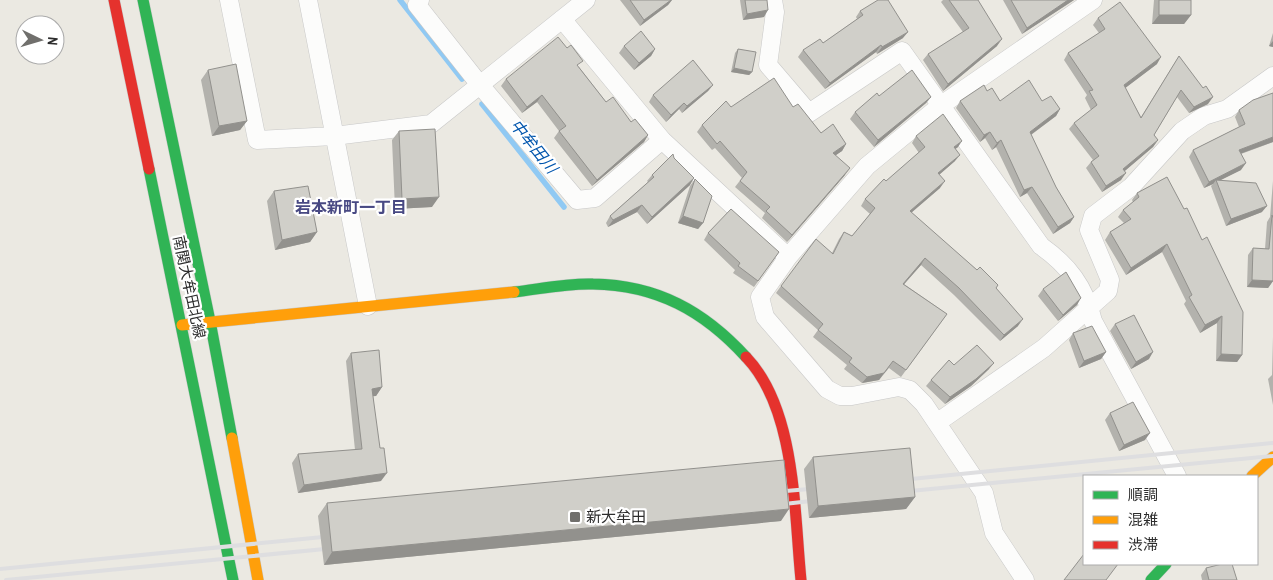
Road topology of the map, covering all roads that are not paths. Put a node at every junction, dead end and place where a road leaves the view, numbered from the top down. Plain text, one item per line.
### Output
1 (114, 0) edge
2 (142, 0) edge
3 (229, 0) edge
4 (308, 0) edge
5 (420, 0) edge
6 (586, 0) edge
7 (773, 0) edge
8 (1093, 0) edge
9 (562, 19) junction
10 (1273, 76) edge
11 (480, 85) junction
12 (940, 106) junction
13 (334, 136) junction
14 (662, 140) junction
15 (788, 257) junction
16 (368, 306) junction
17 (1090, 308) junction
18 (210, 321) junction
19 (182, 326) junction
20 (938, 422) junction
21 (1273, 457) edge
22 (1176, 475) edge
23 (1253, 475) edge
24 (1165, 565) edge
25 (233, 580) edge
26 (258, 580) edge
27 (800, 580) edge
28 (1025, 580) edge
29 (1151, 580) edge

1 - 19 main road, 南関大牟田北線
2 - 18 main road, 南関大牟田北線
3 - 13 street
4 - 13 street
5 - 11 street
6 - 9 street
7 - 12 street
8 - 12 street
9 - 11 street
9 - 14 street
10 - 17 street
11 - 13 street
11 - 14 street
12 - 15 street
12 - 17 street
13 - 16 street
14 - 15 street
15 - 20 street
16 - 18 main road
16 - 27 main road
17 - 20 street
17 - 22 street
18 - 19 main road
18 - 26 main road, 南関大牟田北線
19 - 25 main road, 南関大牟田北線
20 - 28 street
21 - 23 main road
24 - 29 main road

